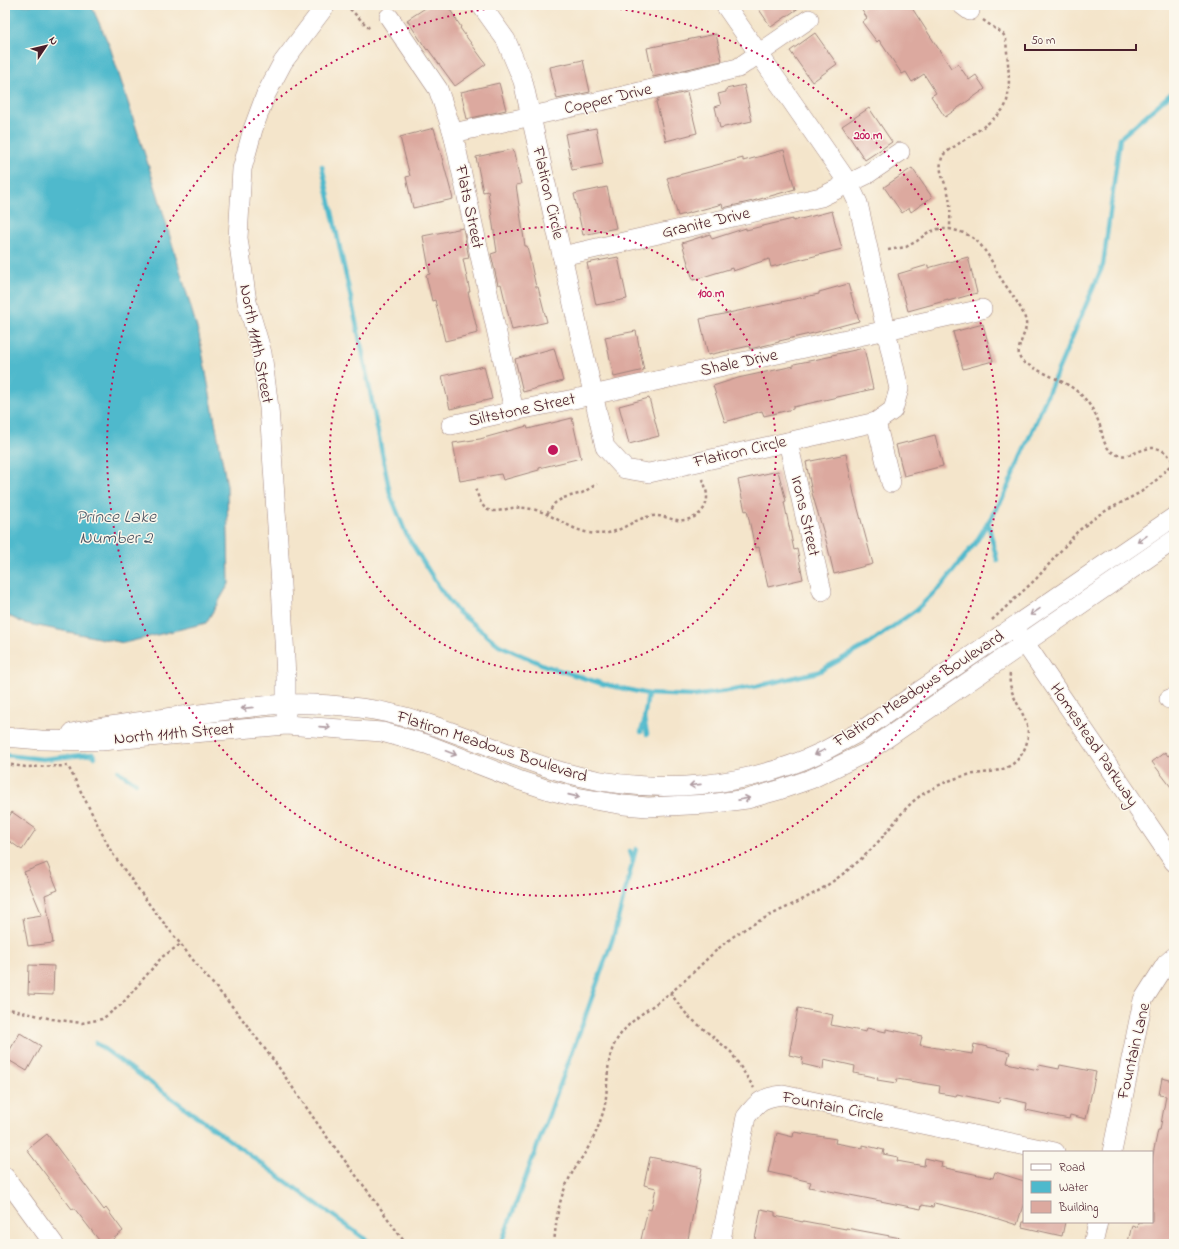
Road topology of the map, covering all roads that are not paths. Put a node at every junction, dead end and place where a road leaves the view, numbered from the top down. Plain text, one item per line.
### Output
1 (326, 5) edge
2 (725, 5) edge
3 (490, 8) edge
4 (389, 17) dead end
5 (809, 19) dead end
6 (759, 54) junction
7 (530, 116) junction
8 (453, 133) junction
9 (900, 152) dead end
10 (849, 184) junction
11 (562, 256) junction
12 (982, 308) dead end
13 (885, 330) junction
14 (593, 395) junction
15 (514, 411) junction
16 (876, 422) junction
17 (451, 425) dead end
18 (788, 442) junction
19 (891, 483) dead end
20 (1174, 517) edge
21 (1174, 540) edge
22 (822, 591) dead end
23 (1014, 627) junction
24 (1025, 643) junction
25 (286, 704) junction
26 (286, 725) junction
27 (5, 737) edge
28 (41, 740) junction
29 (1174, 862) edge
30 (1174, 957) edge
31 (1050, 1151) edge
32 (1112, 1151) edge
33 (5, 1177) edge
34 (1098, 1223) edge
35 (54, 1244) edge
36 (720, 1244) edge
37 (1093, 1244) edge

1 - 25 street, North 111th Street
2 - 6 street, Flatiron Circle
3 - 7 street, Flatiron Circle
4 - 8 street, Flats Street
5 - 6 street, Copper Drive
6 - 7 street, Copper Drive
6 - 10 street, Flatiron Circle
7 - 8 street, Copper Drive
7 - 11 street, Flatiron Circle
8 - 15 street, Flats Street
9 - 10 street, Granite Drive
10 - 11 street, Granite Drive
10 - 13 street, Flatiron Circle
11 - 14 street, Flatiron Circle
12 - 13 street, Shale Drive
13 - 14 street, Shale Drive
13 - 16 street, Flatiron Circle
14 - 15 street, Siltstone Street
14 - 18 street, Flatiron Circle
15 - 17 street, Siltstone Street
16 - 18 street, Flatiron Circle
16 - 19 street
18 - 22 street, Irons Street
20 -> 23 street, Flatiron Meadows Boulevard
21 - 24 street, Flatiron Meadows Boulevard
23 - 24 street, Homestead Parkway
23 -> 25 street, Flatiron Meadows Boulevard
26 -> 24 street, Flatiron Meadows Boulevard
24 - 29 street, Homestead Parkway
25 - 26 street, North 111th Street
25 -> 28 street, North 111th Street
26 - 28 street, North 111th Street
27 - 28 street, North 111th Street
30 - 32 street, Fountain Lane
31 - 36 street, Fountain Circle
33 - 35 street
34 - 37 street

